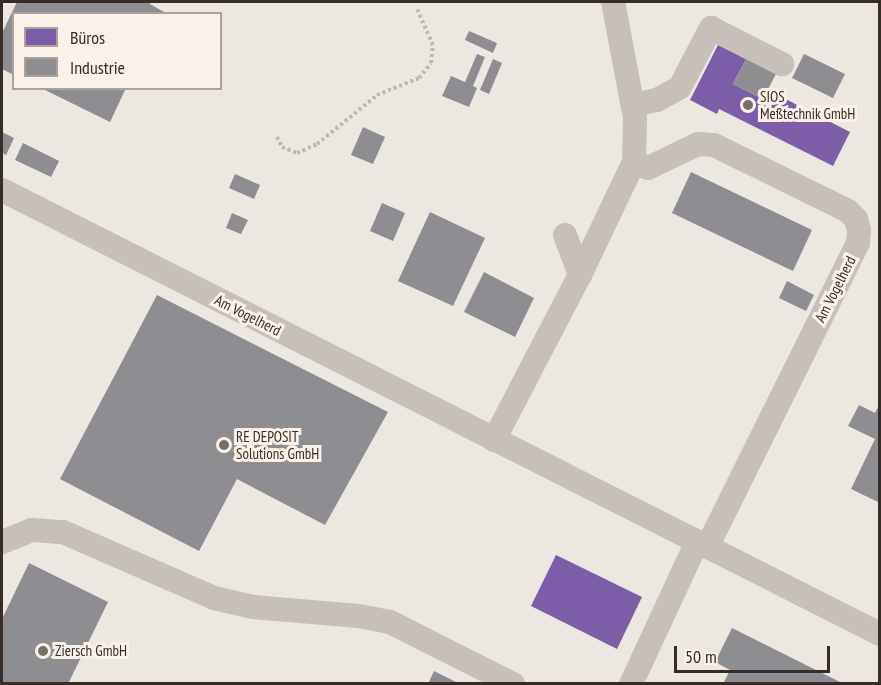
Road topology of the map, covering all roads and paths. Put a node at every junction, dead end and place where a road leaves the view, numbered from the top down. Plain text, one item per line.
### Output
1 (613, 2) edge
2 (417, 9) dead end
3 (782, 64) dead end
4 (633, 105) junction
5 (277, 137) dead end
6 (634, 162) junction
7 (2, 190) edge
8 (565, 235) dead end
9 (579, 275) junction
10 (494, 440) junction
11 (2, 542) edge
12 (702, 544) junction
13 (879, 634) edge
14 (513, 684) edge
15 (631, 684) edge

1 - 4 street
2 - 5 path
3 - 4 street
4 - 6 street
6 - 9 street
6 - 12 street, Am Vogelherd
7 - 10 street, Am Vogelherd
8 - 9 street
9 - 10 street
10 - 12 street, Am Vogelherd
11 - 14 street
12 - 13 street, Am Vogelherd
12 - 15 street, Am Vogelherd

